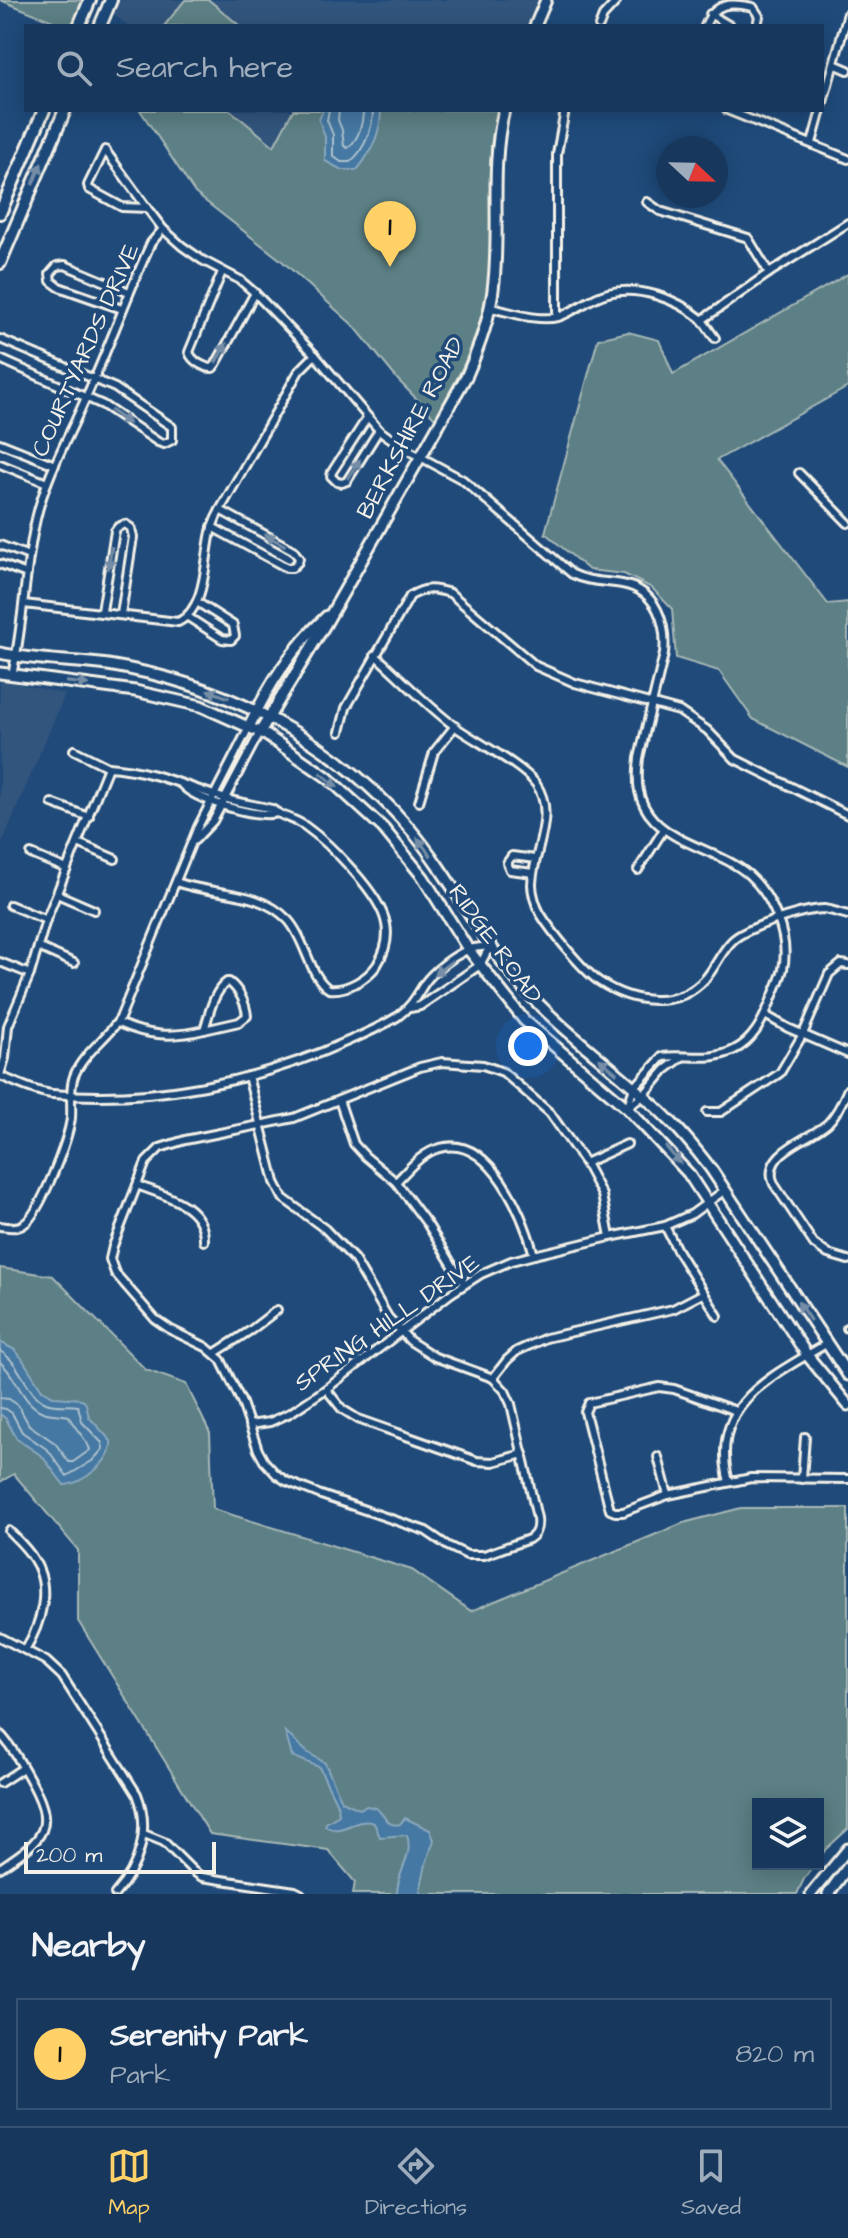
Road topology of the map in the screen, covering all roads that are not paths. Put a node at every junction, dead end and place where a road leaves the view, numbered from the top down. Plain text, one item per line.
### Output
1 (90, 0) edge
2 (111, 0) edge
3 (546, 0) edge
4 (616, 2) edge
5 (848, 13) edge
6 (710, 14) junction
7 (80, 24) edge
8 (101, 24) edge
9 (536, 24) edge
10 (600, 24) edge
11 (706, 24) edge
12 (727, 24) edge
13 (757, 24) edge
14 (834, 64) junction
15 (848, 70) edge
16 (824, 98) edge
17 (43, 112) edge
18 (64, 112) edge
19 (504, 112) edge
20 (565, 112) edge
21 (732, 112) edge
22 (820, 112) edge
23 (812, 143) junction
24 (848, 159) edge
25 (647, 202) dead end
26 (147, 208) junction
27 (0, 213) edge
28 (848, 223) edge
29 (163, 229) junction
30 (0, 263) edge
31 (222, 272) junction
32 (769, 273) junction
33 (129, 292) junction
34 (255, 293) junction
35 (491, 308) junction
36 (122, 309) junction
37 (557, 317) junction
38 (702, 320) junction
39 (715, 338) dead end
40 (0, 339) edge
41 (24, 350) junction
42 (315, 355) junction
43 (0, 359) edge
44 (54, 362) junction
45 (17, 366) junction
46 (46, 379) junction
47 (94, 379) junction
48 (87, 396) junction
49 (367, 418) junction
50 (379, 430) junction
51 (0, 443) edge
52 (421, 455) junction
53 (0, 464) edge
54 (55, 465) junction
55 (799, 473) dead end
56 (47, 483) junction
57 (220, 510) junction
58 (848, 523) edge
59 (212, 527) junction
60 (0, 545) edge
61 (29, 556) junction
62 (0, 564) edge
63 (27, 574) junction
64 (197, 602) junction
65 (24, 604) junction
66 (102, 611) junction
67 (332, 611) junction
68 (121, 614) junction
69 (188, 617) junction
70 (0, 653) edge
71 (375, 655) junction
72 (16, 656) junction
73 (0, 673) edge
74 (12, 675) junction
75 (652, 703) junction
76 (256, 710) junction
77 (269, 717) junction
78 (455, 726) junction
79 (249, 727) junction
80 (260, 732) junction
81 (340, 732) dead end
82 (74, 750) dead end
83 (108, 767) junction
84 (182, 785) junction
85 (215, 794) junction
86 (211, 802) junction
87 (223, 802) junction
88 (419, 802) dead end
89 (52, 803) dead end
90 (848, 815) edge
91 (89, 817) junction
92 (664, 829) junction
93 (192, 842) junction
94 (78, 843) junction
95 (31, 854) dead end
96 (115, 859) dead end
97 (535, 859) junction
98 (67, 869) junction
99 (638, 870) dead end
100 (533, 873) junction
101 (176, 882) junction
102 (57, 894) junction
103 (10, 905) dead end
104 (94, 910) dead end
105 (848, 915) edge
106 (779, 919) junction
107 (46, 920) junction
108 (490, 946) junction
109 (38, 947) junction
110 (468, 949) junction
111 (0, 962) edge
112 (74, 963) dead end
113 (844, 964) edge
114 (480, 965) junction
115 (30, 974) junction
116 (408, 1009) junction
117 (765, 1015) junction
118 (0, 1023) edge
119 (118, 1023) junction
120 (8, 1026) junction
121 (204, 1030) junction
122 (803, 1034) junction
123 (848, 1054) edge
124 (681, 1058) junction
125 (0, 1075) edge
126 (248, 1076) junction
127 (634, 1088) junction
128 (848, 1089) edge
129 (72, 1094) junction
130 (643, 1096) junction
131 (846, 1098) edge
132 (339, 1100) junction
133 (627, 1108) junction
134 (707, 1112) dead end
135 (262, 1126) junction
136 (627, 1144) dead end
137 (585, 1163) junction
138 (396, 1182) junction
139 (137, 1185) junction
140 (725, 1190) junction
141 (709, 1202) junction
142 (0, 1226) edge
143 (665, 1226) junction
144 (610, 1237) junction
145 (204, 1241) dead end
146 (534, 1255) junction
147 (848, 1260) edge
148 (464, 1284) junction
149 (704, 1293) junction
150 (277, 1310) dead end
151 (718, 1316) dead end
152 (400, 1332) junction
153 (826, 1344) junction
154 (215, 1353) junction
155 (807, 1355) junction
156 (848, 1375) edge
157 (493, 1378) junction
158 (326, 1389) junction
159 (848, 1405) edge
160 (736, 1411) junction
161 (249, 1425) junction
162 (805, 1437) dead end
163 (523, 1454) junction
164 (658, 1457) dead end
165 (802, 1479) junction
166 (848, 1479) edge
167 (729, 1482) junction
168 (668, 1495) junction
169 (9, 1531) dead end
170 (0, 1637) edge
171 (25, 1650) junction
172 (0, 1734) edge
173 (23, 1768) junction
174 (0, 1783) edge
175 (144, 1834) junction
176 (848, 1849) edge
177 (848, 1867) edge
178 (0, 1868) edge
179 (115, 1894) edge
180 (301, 1894) edge
181 (811, 1894) edge
182 (828, 1894) edge

1 - 7 main road
2 - 8 main road
3 - 9 main road
4 - 10 street
5 - 14 street
6 - 11 street
6 - 12 street
6 - 13 street
14 - 15 street
14 - 16 street
17 - 27 main road
30 -> 18 main road
19 - 35 main road, BERKSHIRE ROAD
20 - 37 street
21 - 23 street
22 - 23 street
23 - 24 street
25 - 32 street
26 - 26 street
26 - 29 street
28 - 32 street
29 - 31 street
29 - 33 street, COURTYARDS DRIVE
31 - 34 street
31 -> 34 street
32 - 38 street
33 - 36 street, COURTYARDS DRIVE
33 - 36 street
34 - 42 street
35 - 37 street
35 - 52 main road, BERKSHIRE ROAD
36 - 47 street, COURTYARDS DRIVE
37 - 38 street
38 - 39 street
40 - 41 street
41 - 44 street
41 - 45 street
42 - 49 street
42 - 57 street
43 - 45 street
44 - 46 street
44 - 47 street
45 - 46 street
46 - 48 street
47 - 48 street, COURTYARDS DRIVE
48 -> 47 street
48 - 54 street, COURTYARDS DRIVE
49 - 50 street
49 -> 50 street
50 - 52 street
51 - 54 street
52 - 67 main road, BERKSHIRE ROAD
52 - 75 street
53 - 56 street
54 - 56 street, COURTYARDS DRIVE
55 - 58 street
56 - 61 street, COURTYARDS DRIVE
57 - 59 street
59 -> 57 street
59 - 64 street
60 - 61 street
61 - 63 street, COURTYARDS DRIVE
62 - 63 street
63 - 65 street, COURTYARDS DRIVE
64 - 69 street
64 - 69 street
65 - 66 street
65 - 72 street, COURTYARDS DRIVE
66 - 68 street
68 -> 66 street
67 - 76 main road, BERKSHIRE ROAD
67 - 77 main road, BERKSHIRE ROAD
68 - 69 street
70 - 72 main road, RIDGE ROAD
71 - 75 street
71 - 78 street
71 - 81 street
72 - 74 street, COURTYARDS DRIVE
76 -> 72 main road, RIDGE ROAD
73 - 74 main road, RIDGE ROAD
74 -> 79 main road, RIDGE ROAD
75 - 90 street
75 - 92 street
76 - 77 main road, RIDGE ROAD
76 - 79 main road, BERKSHIRE ROAD
77 - 80 main road, BERKSHIRE ROAD
108 -> 77 main road, RIDGE ROAD
78 - 88 street
78 - 97 street
79 - 80 main road, RIDGE ROAD
79 - 85 street, BERKSHIRE ROAD
80 - 87 street, BERKSHIRE ROAD
80 -> 110 main road, RIDGE ROAD
82 - 83 street
83 - 84 street
83 - 91 street
84 - 85 street
84 - 86 street
85 - 86 street, BERKSHIRE ROAD
85 - 87 street
86 - 87 street
86 - 93 street, BERKSHIRE ROAD
87 - 93 street, BERKSHIRE ROAD
87 - 101 street
89 - 91 street
91 - 94 street
92 - 99 street
92 - 106 street
93 - 101 street, BERKSHIRE ROAD
94 - 96 street
94 - 98 street
95 - 98 street
97 - 100 street
97 - 100 street
98 - 102 street
100 - 106 street
101 - 119 street, BERKSHIRE ROAD
102 - 104 street
102 - 107 street
103 - 107 street
105 - 106 street
106 - 117 street
107 - 109 street
108 - 110 street
108 - 114 street
127 -> 108 main road, RIDGE ROAD
109 - 112 street
109 - 115 street
110 - 114 main road, RIDGE ROAD
110 -> 116 street
111 - 115 street
113 - 122 street
114 - 116 street
114 - 133 main road, RIDGE ROAD
115 - 120 street
116 - 126 street
117 - 122 street
117 - 124 street
118 - 120 street
119 - 121 street
119 - 129 street, BERKSHIRE ROAD
120 - 125 street
121 - 121 street
122 - 123 street
122 - 134 street
124 - 127 street
124 - 130 street
125 - 129 street
126 - 129 street
126 - 135 street
127 - 130 main road, RIDGE ROAD
127 - 133 street
128 - 131 street
129 - 142 street, BERKSHIRE ROAD
130 - 133 street
130 - 140 main road, RIDGE ROAD
131 - 147 street
132 - 135 street
132 - 137 street
132 - 138 street
133 -> 141 main road, RIDGE ROAD
135 - 139 street
135 - 152 street
136 - 137 street
137 - 144 street
138 - 146 street
138 - 148 street
139 - 145 street
139 - 154 street
140 - 141 street, SPRING HILL DRIVE
153 -> 140 main road, RIDGE ROAD
141 - 143 street, SPRING HILL DRIVE
141 - 155 main road, RIDGE ROAD
143 - 144 street, SPRING HILL DRIVE
143 - 149 street
144 - 146 street, SPRING HILL DRIVE
146 - 148 street, SPRING HILL DRIVE
148 - 152 street, SPRING HILL DRIVE
149 - 151 street
149 - 157 street
150 - 154 street
152 - 157 street
152 - 158 street, SPRING HILL DRIVE
153 - 155 street
153 - 156 main road, RIDGE ROAD
154 - 161 street
155 - 159 main road, RIDGE ROAD
155 - 160 street
157 - 163 street
158 - 161 street, SPRING HILL DRIVE
158 - 163 street
160 - 167 street
160 - 168 street
161 - 163 street
162 - 165 street
164 - 168 street
165 - 166 street
165 - 167 street
167 - 168 street
169 - 171 street
170 - 171 street
171 - 175 street
172 - 173 street
173 - 174 street
173 - 178 street
175 - 179 street
175 - 180 street
176 - 181 main road
177 - 182 main road

